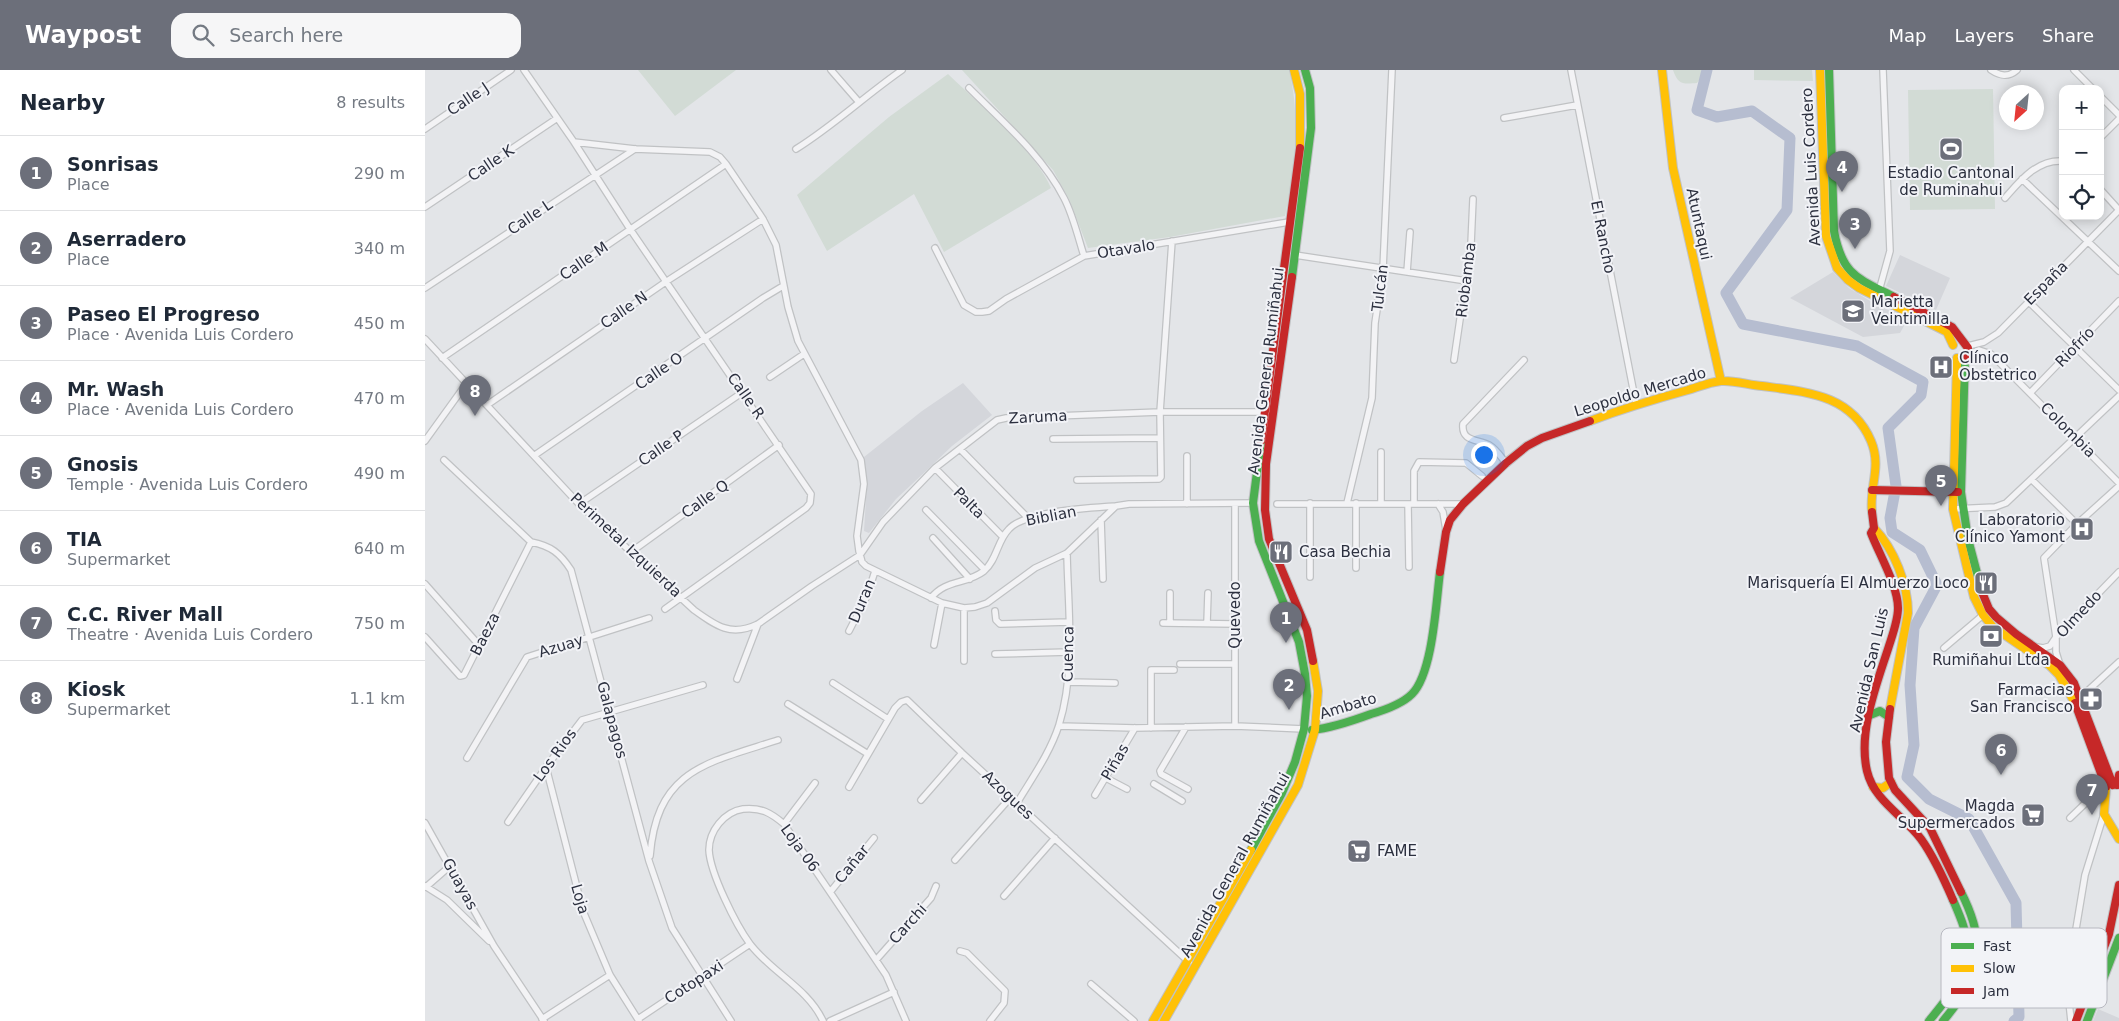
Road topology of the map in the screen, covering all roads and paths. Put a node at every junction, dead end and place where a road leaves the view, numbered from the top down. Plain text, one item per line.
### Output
1 (511, 70) edge
2 (524, 70) edge
3 (831, 70) edge
4 (902, 70) edge
5 (1294, 70) edge
6 (1305, 70) edge
7 (1392, 70) edge
8 (1571, 70) edge
9 (1662, 70) edge
10 (1820, 70) edge
11 (1829, 70) edge
12 (1883, 70) edge
13 (1991, 70) edge
14 (2017, 70) edge
15 (2074, 70) edge
16 (2089, 85) edge
17 (969, 88) dead end
18 (2104, 100) edge
19 (859, 102) junction
20 (1577, 105) junction
21 (2119, 115) edge
22 (556, 118) junction
23 (1504, 118) dead end
24 (2119, 119) edge
25 (425, 129) edge
26 (2104, 134) edge
27 (574, 142) junction
28 (635, 149) junction
29 (796, 149) dead end
30 (2059, 161) edge
31 (726, 164) junction
32 (594, 174) junction
33 (2022, 179) junction
34 (2104, 193) edge
35 (2005, 198) dead end
36 (1473, 199) dead end
37 (425, 207) edge
38 (2119, 210) edge
39 (763, 219) junction
40 (1289, 222) junction
41 (630, 229) junction
42 (1410, 232) dead end
43 (1172, 241) junction
44 (2087, 242) junction
45 (935, 248) dead end
46 (1295, 255) junction
47 (1084, 256) junction
48 (1383, 268) junction
49 (2119, 271) edge
50 (1407, 272) junction
51 (667, 281) junction
52 (1467, 281) junction
53 (783, 286) junction
54 (425, 288) edge
55 (1879, 294) junction
56 (2028, 301) junction
57 (2119, 301) edge
58 (706, 339) junction
59 (425, 340) edge
60 (1953, 345) junction
61 (2075, 347) junction
62 (1964, 352) junction
63 (804, 354) junction
64 (442, 358) junction
65 (1454, 360) dead end
66 (1524, 360) dead end
67 (770, 377) dead end
68 (1721, 381) junction
69 (466, 384) junction
70 (2119, 390) edge
71 (743, 392) junction
72 (2030, 393) junction
73 (2119, 396) edge
74 (1636, 404) junction
75 (487, 406) junction
76 (1160, 412) junction
77 (1264, 412) junction
78 (1273, 412) junction
79 (1161, 438) junction
80 (2075, 438) junction
81 (425, 439) edge
82 (1053, 439) dead end
83 (779, 445) junction
84 (960, 449) junction
85 (1381, 452) dead end
86 (535, 455) junction
87 (1187, 456) dead end
88 (444, 460) dead end
89 (1507, 463) junction
90 (935, 468) junction
91 (1483, 476) dead end
92 (1077, 480) dead end
93 (2032, 480) junction
94 (2119, 484) edge
95 (1872, 490) junction
96 (1953, 492) junction
97 (1961, 492) junction
98 (1253, 503) junction
99 (1310, 503) junction
100 (1347, 503) junction
101 (579, 504) junction
102 (1187, 504) junction
103 (1235, 504) junction
104 (1277, 504) dead end
105 (1356, 504) junction
106 (1381, 504) junction
107 (1411, 504) junction
108 (1438, 504) junction
109 (1463, 504) junction
110 (1116, 506) junction
111 (1963, 508) junction
112 (1953, 509) junction
113 (926, 510) dead end
114 (1028, 518) junction
115 (1101, 520) junction
116 (2077, 524) junction
117 (1874, 528) junction
118 (1446, 532) junction
119 (1003, 537) junction
120 (933, 538) dead end
121 (531, 542) junction
122 (631, 552) junction
123 (1067, 553) junction
124 (860, 555) junction
125 (1409, 567) dead end
126 (1356, 568) dead end
127 (985, 570) junction
128 (875, 571) junction
129 (2119, 572) edge
130 (1310, 577) dead end
131 (970, 578) junction
132 (1103, 579) dead end
133 (425, 584) edge
134 (1170, 593) dead end
135 (1208, 593) dead end
136 (681, 596) junction
137 (931, 598) junction
138 (942, 603) junction
139 (964, 608) junction
140 (665, 609) dead end
141 (995, 611) dead end
142 (1983, 615) junction
143 (649, 618) dead end
144 (1069, 622) junction
145 (1207, 623) junction
146 (759, 624) junction
147 (1235, 624) junction
148 (849, 631) dead end
149 (425, 636) edge
150 (2056, 636) junction
151 (589, 637) junction
152 (479, 645) junction
153 (934, 645) dead end
154 (2036, 647) junction
155 (1944, 648) dead end
156 (1069, 652) junction
157 (995, 654) dead end
158 (963, 662) dead end
159 (2119, 662) edge
160 (1180, 664) dead end
161 (1235, 664) junction
162 (2060, 665) junction
163 (1175, 670) dead end
164 (737, 679) dead end
165 (1069, 682) junction
166 (833, 683) dead end
167 (1115, 683) dead end
168 (703, 685) dead end
169 (2081, 697) junction
170 (788, 704) dead end
171 (609, 712) junction
172 (1870, 715) junction
173 (1889, 717) junction
174 (888, 719) junction
175 (1059, 726) junction
176 (1235, 726) junction
177 (1186, 727) junction
178 (1135, 728) junction
179 (1151, 728) junction
180 (1304, 729) junction
181 (1315, 730) junction
182 (778, 740) dead end
183 (962, 753) junction
184 (869, 754) junction
185 (467, 758) dead end
186 (545, 767) junction
187 (2119, 775) edge
188 (1106, 778) junction
189 (1174, 782) junction
190 (1891, 782) junction
191 (815, 784) dead end
192 (1154, 784) dead end
193 (849, 787) dead end
194 (1873, 787) junction
195 (2112, 787) edge
196 (1127, 789) dead end
197 (1188, 789) dead end
198 (1168, 792) junction
199 (1095, 795) dead end
200 (1011, 797) junction
201 (921, 800) dead end
202 (1182, 801) dead end
203 (1017, 802) junction
204 (2104, 814) junction
205 (2071, 818) dead end
206 (508, 822) dead end
207 (425, 823) edge
208 (784, 824) junction
209 (2110, 826) junction
210 (2119, 830) edge
211 (874, 838) dead end
212 (1055, 838) junction
213 (2119, 839) edge
214 (955, 860) dead end
215 (649, 861) junction
216 (450, 866) junction
217 (2119, 885) edge
218 (425, 886) edge
219 (936, 886) dead end
220 (831, 891) junction
221 (1005, 896) dead end
222 (1964, 928) edge
223 (1976, 928) edge
224 (2077, 928) edge
225 (2107, 935) edge
226 (2119, 938) edge
227 (750, 944) junction
228 (494, 946) junction
229 (959, 951) dead end
230 (2117, 954) edge
231 (876, 960) junction
232 (1189, 962) junction
233 (610, 975) junction
234 (701, 976) junction
235 (2107, 976) edge
236 (1091, 984) dead end
237 (894, 992) junction
238 (1941, 1003) edge
239 (1952, 1008) edge
240 (2070, 1008) edge
241 (2081, 1008) edge
242 (2093, 1008) edge
243 (543, 1020) edge
244 (638, 1020) edge
245 (731, 1021) edge
246 (823, 1021) edge
247 (830, 1021) edge
248 (906, 1021) edge
249 (990, 1021) edge
250 (1134, 1021) edge
251 (1153, 1021) edge
252 (1164, 1021) edge
253 (1929, 1021) edge
254 (1943, 1021) edge
255 (2071, 1021) edge
256 (2076, 1021) edge
257 (2087, 1021) edge

1 - 25 street, Calle J
2 - 22 street, Calle R
3 - 19 street
4 - 19 street
5 - 40 main road, Avenida General Rumiñahui
6 - 46 main road, Avenida General Rumiñahui
7 - 48 street, Tulcán
8 - 20 street, El Rancho
9 - 68 main road, Atuntaqui
10 - 55 main road, Avenida Luis Cordero
11 - 55 main road, Avenida Luis Cordero
12 - 55 street
13 - 14 street
15 - 16 street
17 - 47 street
18 - 21 street
19 - 29 street
20 - 23 street
20 - 74 street, El Rancho
22 - 27 street, Calle R
22 - 37 street, Calle K
24 - 26 street
27 - 28 street
27 - 32 street, Calle R
28 - 31 street
28 - 32 street, Calle L
30 - 33 street
31 - 39 street
31 - 41 street, Calle M
32 - 41 street, Calle R
32 - 54 street, Calle L
33 - 35 street
33 - 44 street
34 - 38 street
36 - 52 street, Riobamba
38 - 44 street, España
39 - 51 street, Calle N
39 - 53 street
40 - 43 street, Otavalo
40 - 77 main road, Avenida General Rumiñahui
41 - 51 street, Calle R
41 - 64 street, Calle M
42 - 50 street
43 - 47 street, Otavalo
43 - 76 street
44 - 49 street
44 - 56 street, España
45 - 47 street, Otavalo
46 - 48 street
46 - 78 main road, Avenida General Rumiñahui
48 - 50 street
48 - 100 street, Tulcán
50 - 52 street
51 - 58 street, Calle R
51 - 75 street, Calle N
52 - 65 street, Riobamba
53 - 58 street, Calle O
53 - 63 street
55 - 60 main road, Avenida Luis Cordero
55 - 62 main road, Avenida Luis Cordero
56 - 61 street
56 - 62 street, España
57 - 61 street, Riofrío
58 - 71 street, Calle R
58 - 86 street, Calle O
59 - 64 street, Perimetal Izquierda
60 - 62 main road
60 - 62 main road
61 - 70 street
61 - 72 street, Riofrío
62 - 72 street, Colombia
62 - 96 main road
62 - 97 main road
63 - 67 street
63 - 124 street
64 - 69 street, Perimetal Izquierda
66 - 89 street
68 - 74 main road, Leopoldo Mercado
68 - 95 main road, Leopoldo Mercado
69 - 75 street, Perimetal Izquierda
69 - 81 street
71 - 83 street, Calle R
71 - 101 street, Calle P
72 - 80 street, Colombia
73 - 80 street
74 - 89 main road, Leopoldo Mercado
75 - 86 street, Perimetal Izquierda
76 - 77 street, Zaruma
76 - 79 street
76 - 84 street, Zaruma
77 - 78 street, Zaruma
77 - 98 main road, Avenida General Rumiñahui
78 - 181 main road, Avenida General Rumiñahui
79 - 82 street
79 - 92 street
80 - 93 street
80 - 94 street, Colombia
83 - 122 street, Calle Q
83 - 136 street, Calle R
84 - 90 street, Zaruma
84 - 114 street
85 - 106 street
86 - 101 street, Perimetal Izquierda
87 - 102 street
88 - 121 street, Galapagos
89 - 109 main road, Leopoldo Mercado
90 - 119 street, Palta
90 - 124 street, Zaruma
91 - 107 street
93 - 111 street
93 - 116 street
94 - 116 street
95 - 96 main road
95 - 117 main road, Avenida San Luis
96 - 97 main road
96 - 112 main road
97 - 111 main road
98 - 103 street, Biblian
98 - 180 main road, Avenida General Rumiñahui
99 - 100 street
99 - 104 street
99 - 130 street
100 - 105 street
101 - 122 street, Perimetal Izquierda
102 - 103 street, Biblian
102 - 110 street, Biblian
103 - 147 street, Quevedo
105 - 106 street
105 - 126 street
106 - 107 street
107 - 108 street
107 - 125 street
108 - 109 street
108 - 118 street
109 - 118 main road, Ambato
110 - 114 street, Biblian
110 - 115 street
111 - 112 street
111 - 154 main road
112 - 142 main road
113 - 127 street
114 - 119 street, Biblian
115 - 123 street
115 - 132 street
116 - 150 street
117 - 172 main road, Avenida San Luis
117 - 173 main road, Avenida San Luis
118 - 181 main road, Ambato
119 - 127 street, Biblian
120 - 131 street
121 - 151 street, Galapagos
121 - 152 street, Baeza
122 - 136 street, Perimetal Izquierda
123 - 139 street
123 - 144 street, Cuenca
124 - 128 street
124 - 146 street, Perimetal Izquierda
127 - 131 street
128 - 137 street
128 - 148 street, Duran
129 - 150 street, Olmedo
131 - 137 street
133 - 152 street
134 - 145 street
135 - 145 street
136 - 140 street, Calle R
136 - 146 street, Perimetal Izquierda
137 - 138 street
138 - 139 street
138 - 153 street
139 - 158 street
141 - 144 street
142 - 155 street
142 - 195 main road
143 - 151 street, Azuay
144 - 156 street, Cuenca
145 - 147 street
146 - 164 street
147 - 161 street, Quevedo
149 - 152 street, Baeza
150 - 154 street, Olmedo
150 - 162 street
151 - 171 street, Galapagos
151 - 185 street, Azuay
154 - 162 main road
156 - 157 street
156 - 165 street, Cuenca
159 - 169 street
160 - 161 street
161 - 176 street, Quevedo
162 - 169 main road
163 - 179 street
165 - 167 street
165 - 175 street, Cuenca
166 - 174 street
168 - 171 street, Los Rios
169 - 195 main road
170 - 184 street
171 - 186 street, Los Rios
171 - 215 street, Galapagos
172 - 173 main road
172 - 194 main road, Avenida San Luis
173 - 190 main road, Avenida San Luis
174 - 183 street, Azogues
174 - 184 street, Azogues
175 - 178 street, Ambato
175 - 203 street, Cuenca
176 - 177 street, Ambato
176 - 180 street, Ambato
177 - 179 street, Ambato
177 - 189 street
178 - 179 street, Ambato
178 - 188 street, Piñas
180 - 181 main road, Ambato
180 - 232 main road, Avenida General Rumiñahui
181 - 252 main road, Avenida General Rumiñahui
182 - 215 street
183 - 200 street, Azogues
183 - 201 street
184 - 193 street, Azogues
186 - 206 street, Los Rios
186 - 233 street, Loja
187 - 195 main road
188 - 196 street
188 - 199 street, Piñas
189 - 197 street
189 - 198 street
190 - 194 main road
190 - 223 main road
191 - 208 street
192 - 198 street
194 - 222 main road, Avenida San Luis
195 - 204 main road
195 - 205 street
198 - 202 street
200 - 203 street, Azogues
200 - 214 street
203 - 212 street, Azogues
204 - 209 main road
204 - 224 street
207 - 216 street, Guayas
208 - 220 street, Loja 06
208 - 227 street, Loja 06
209 - 210 main road
209 - 213 main road
211 - 220 street, Cañar
212 - 221 street
212 - 232 street, Azogues
215 - 234 street, Galapagos
216 - 218 street
216 - 228 street, Guayas
217 - 225 main road
218 - 228 street, Guayas
219 - 231 street, Carchi
220 - 231 street, Loja 06
226 - 230 main road
227 - 234 street, Cotopaxi
227 - 246 street
228 - 243 street, Guayas
229 - 249 street
230 - 235 main road
231 - 237 street, Loja 06
232 - 251 main road, Avenida General Rumiñahui
233 - 243 street
233 - 244 street, Loja
234 - 244 street, Cotopaxi
234 - 245 street, Galapagos
236 - 250 street
237 - 247 street
237 - 248 street, Loja 06
238 - 253 main road, Avenida San Luis
239 - 254 main road
240 - 255 street
241 - 256 main road
242 - 257 main road

